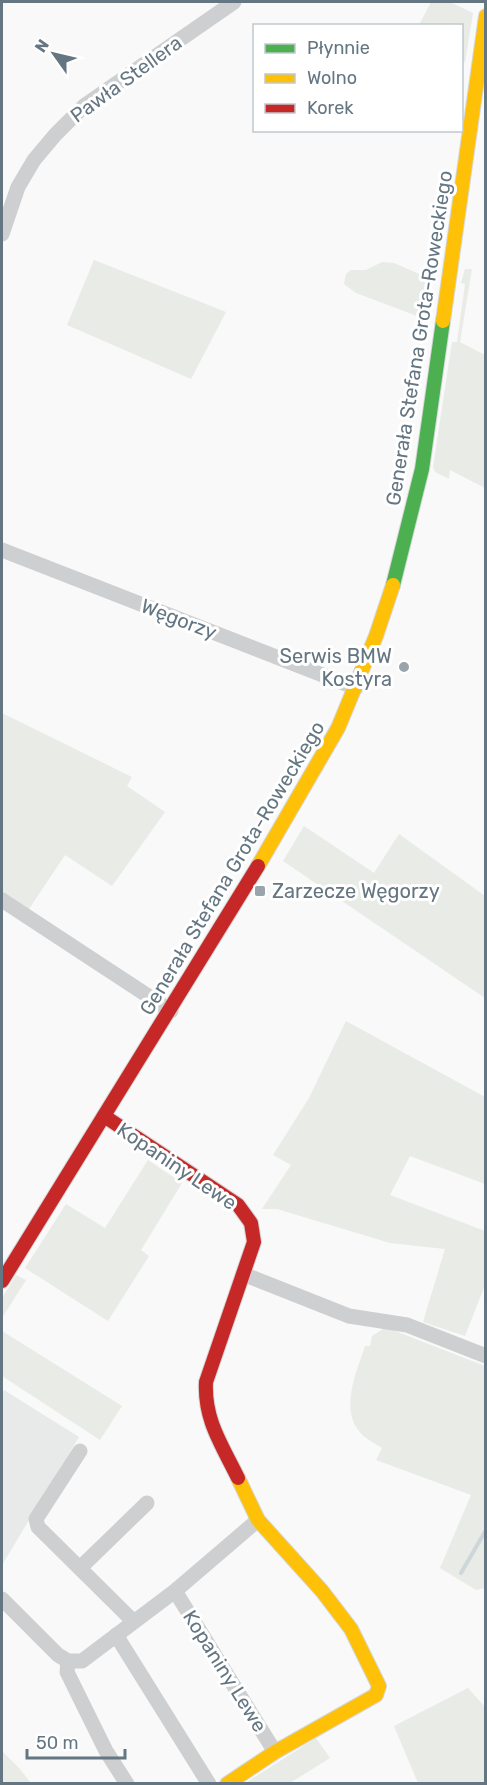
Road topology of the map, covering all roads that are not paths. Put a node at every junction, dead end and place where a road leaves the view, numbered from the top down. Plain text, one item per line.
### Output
1 (234, 2) edge
2 (485, 23) edge
3 (2, 234) edge
4 (2, 550) edge
5 (356, 688) junction
6 (2, 900) edge
7 (171, 1011) junction
8 (104, 1116) junction
9 (243, 1275) junction
10 (2, 1281) edge
11 (486, 1356) edge
12 (80, 1451) dead end
13 (147, 1503) dead end
14 (258, 1521) junction
15 (80, 1568) junction
16 (175, 1591) junction
17 (2, 1599) edge
18 (133, 1621) junction
19 (116, 1635) junction
20 (68, 1661) junction
21 (275, 1752) junction
22 (127, 1784) edge
23 (209, 1784) edge
24 (227, 1784) edge

1 - 3 street, Pawła Stellera
2 - 5 street, Generała Stefana Grota-Roweckiego
4 - 5 street, Węgorzy
5 - 7 street, Generała Stefana Grota-Roweckiego
6 - 7 street
7 - 8 street, Generała Stefana Grota-Roweckiego
8 - 9 street, Kopaniny Lewe
8 - 10 street, Generała Stefana Grota-Roweckiego
9 - 11 street
9 - 14 street, Kopaniny Lewe
12 - 15 street
13 - 15 street
14 - 16 street, Kopaniny Lewe
14 - 21 street, Kopaniny Lewe
15 - 18 street
16 - 18 street, Kopaniny Lewe
16 - 21 street, Kopaniny Lewe
17 - 20 street
18 - 19 street, Kopaniny Lewe
19 - 20 street, Kopaniny Lewe
19 - 23 street
20 - 22 street
21 - 24 street, Kopaniny Lewe

